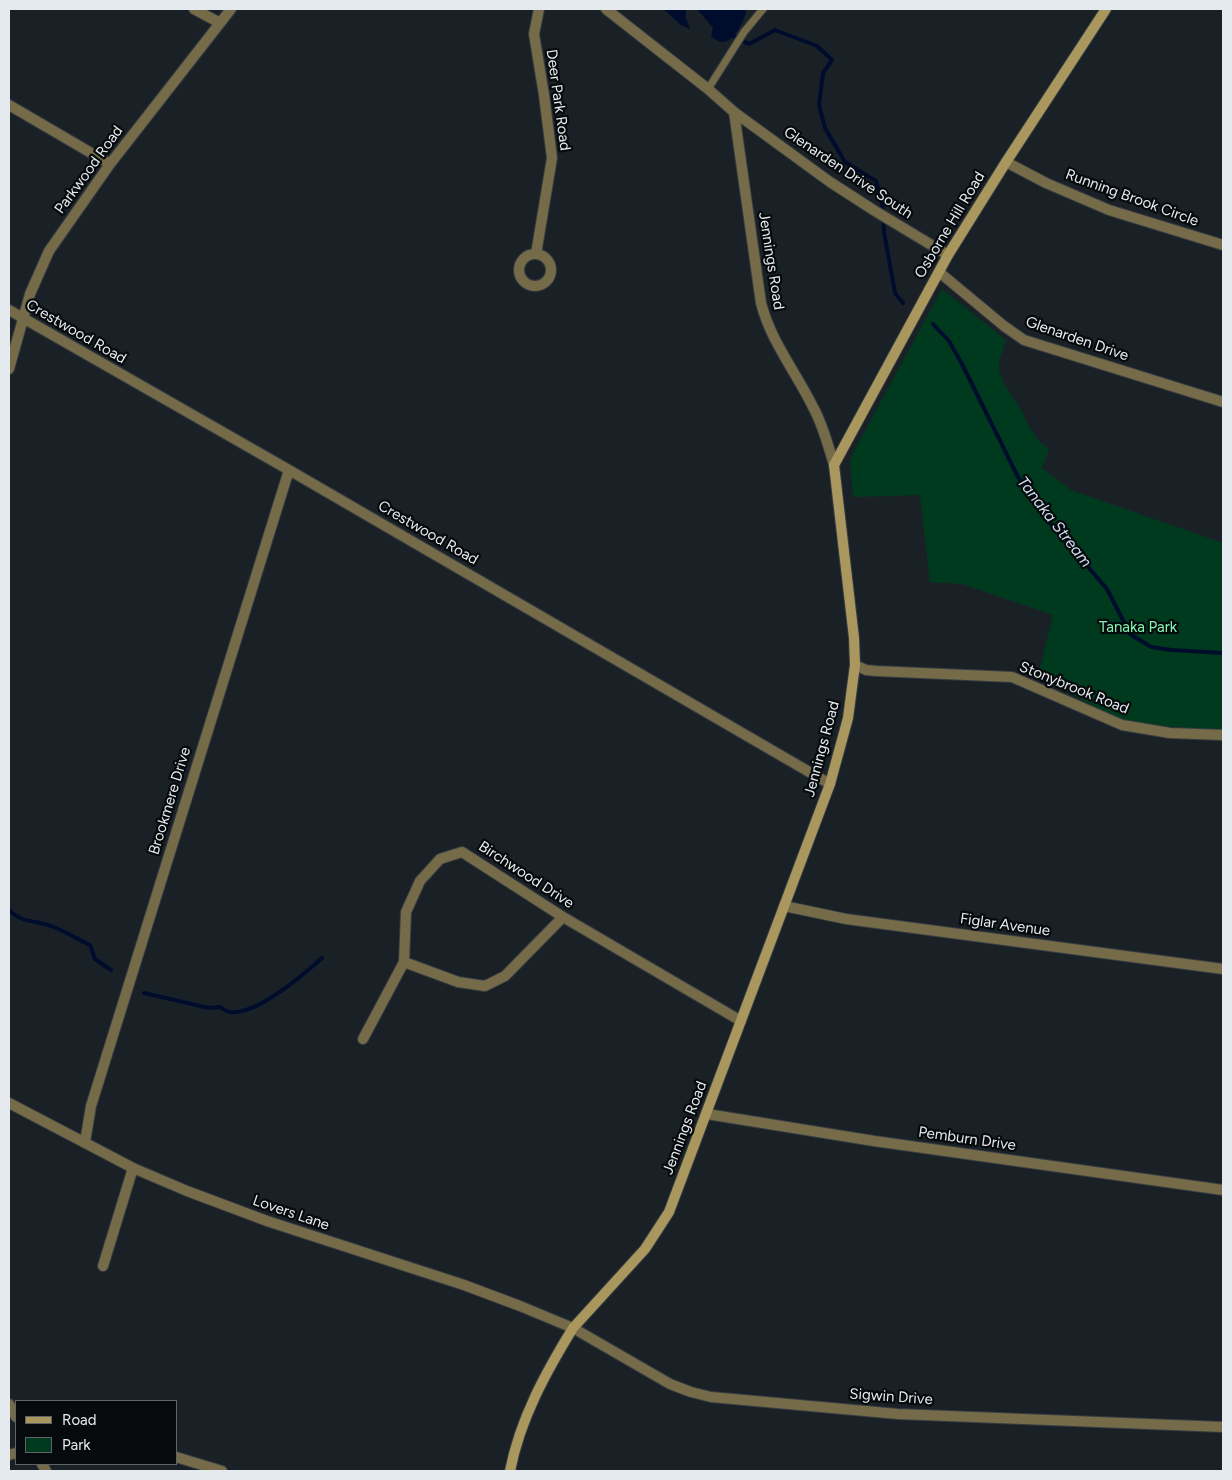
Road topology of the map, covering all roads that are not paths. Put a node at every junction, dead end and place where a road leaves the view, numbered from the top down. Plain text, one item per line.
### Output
1 (194, 9) edge
2 (231, 9) edge
3 (539, 9) edge
4 (606, 9) edge
5 (763, 9) edge
6 (1106, 9) edge
7 (220, 23) junction
8 (708, 89) junction
9 (9, 105) edge
10 (734, 112) junction
11 (1006, 162) junction
12 (110, 164) junction
13 (1223, 245) edge
14 (536, 254) dead end
15 (948, 255) junction
16 (939, 272) junction
17 (9, 310) edge
18 (24, 320) junction
19 (9, 369) edge
20 (1223, 402) edge
21 (834, 465) junction
22 (289, 470) junction
23 (855, 665) junction
24 (1223, 735) edge
25 (830, 784) junction
26 (784, 906) junction
27 (563, 918) junction
28 (404, 962) junction
29 (1223, 969) edge
30 (742, 1021) junction
31 (363, 1039) dead end
32 (9, 1104) edge
33 (707, 1114) junction
34 (85, 1142) junction
35 (133, 1168) junction
36 (1223, 1190) edge
37 (103, 1266) dead end
38 (574, 1328) junction
39 (9, 1404) edge
40 (15, 1415) edge
41 (1223, 1428) edge
42 (178, 1458) edge
43 (222, 1471) edge
44 (510, 1471) edge

1 - 7 street
2 - 7 street, Parkwood Road
3 - 14 street, Deer Park Road
4 - 8 street
5 - 8 lane
6 - 11 street, Osborne Hill Road
7 - 12 street, Parkwood Road
8 - 10 street
9 - 12 street
10 - 15 street, Glenarden Drive South
10 - 21 street, Jennings Road
11 - 13 street, Running Brook Circle
11 - 15 street, Osborne Hill Road
12 - 18 street, Parkwood Road
15 - 16 street, Osborne Hill Road
16 - 20 street, Glenarden Drive
16 - 21 street, Osborne Hill Road
17 - 18 street, Crestwood Road
18 - 19 street, Parkwood Road
18 - 22 street, Crestwood Road
21 - 23 street, Jennings Road
22 - 25 street, Crestwood Road
22 - 34 street, Brookmere Drive
23 - 24 street, Stonybrook Road
23 - 25 street, Jennings Road
25 - 26 street, Jennings Road
26 - 29 street, Figlar Avenue
26 - 30 street, Jennings Road
27 - 28 street
27 - 28 street, Birchwood Drive
27 - 30 street, Birchwood Drive
28 - 31 street, Birchwood Drive
30 - 33 street, Jennings Road
32 - 34 street, Lovers Lane
33 - 36 street, Pemburn Drive
33 - 38 street, Jennings Road
34 - 35 street, Lovers Lane
35 - 37 street
35 - 38 street, Lovers Lane
38 - 41 street, Sigwin Drive
38 - 44 street, Jennings Road
39 - 40 street
42 - 43 street

